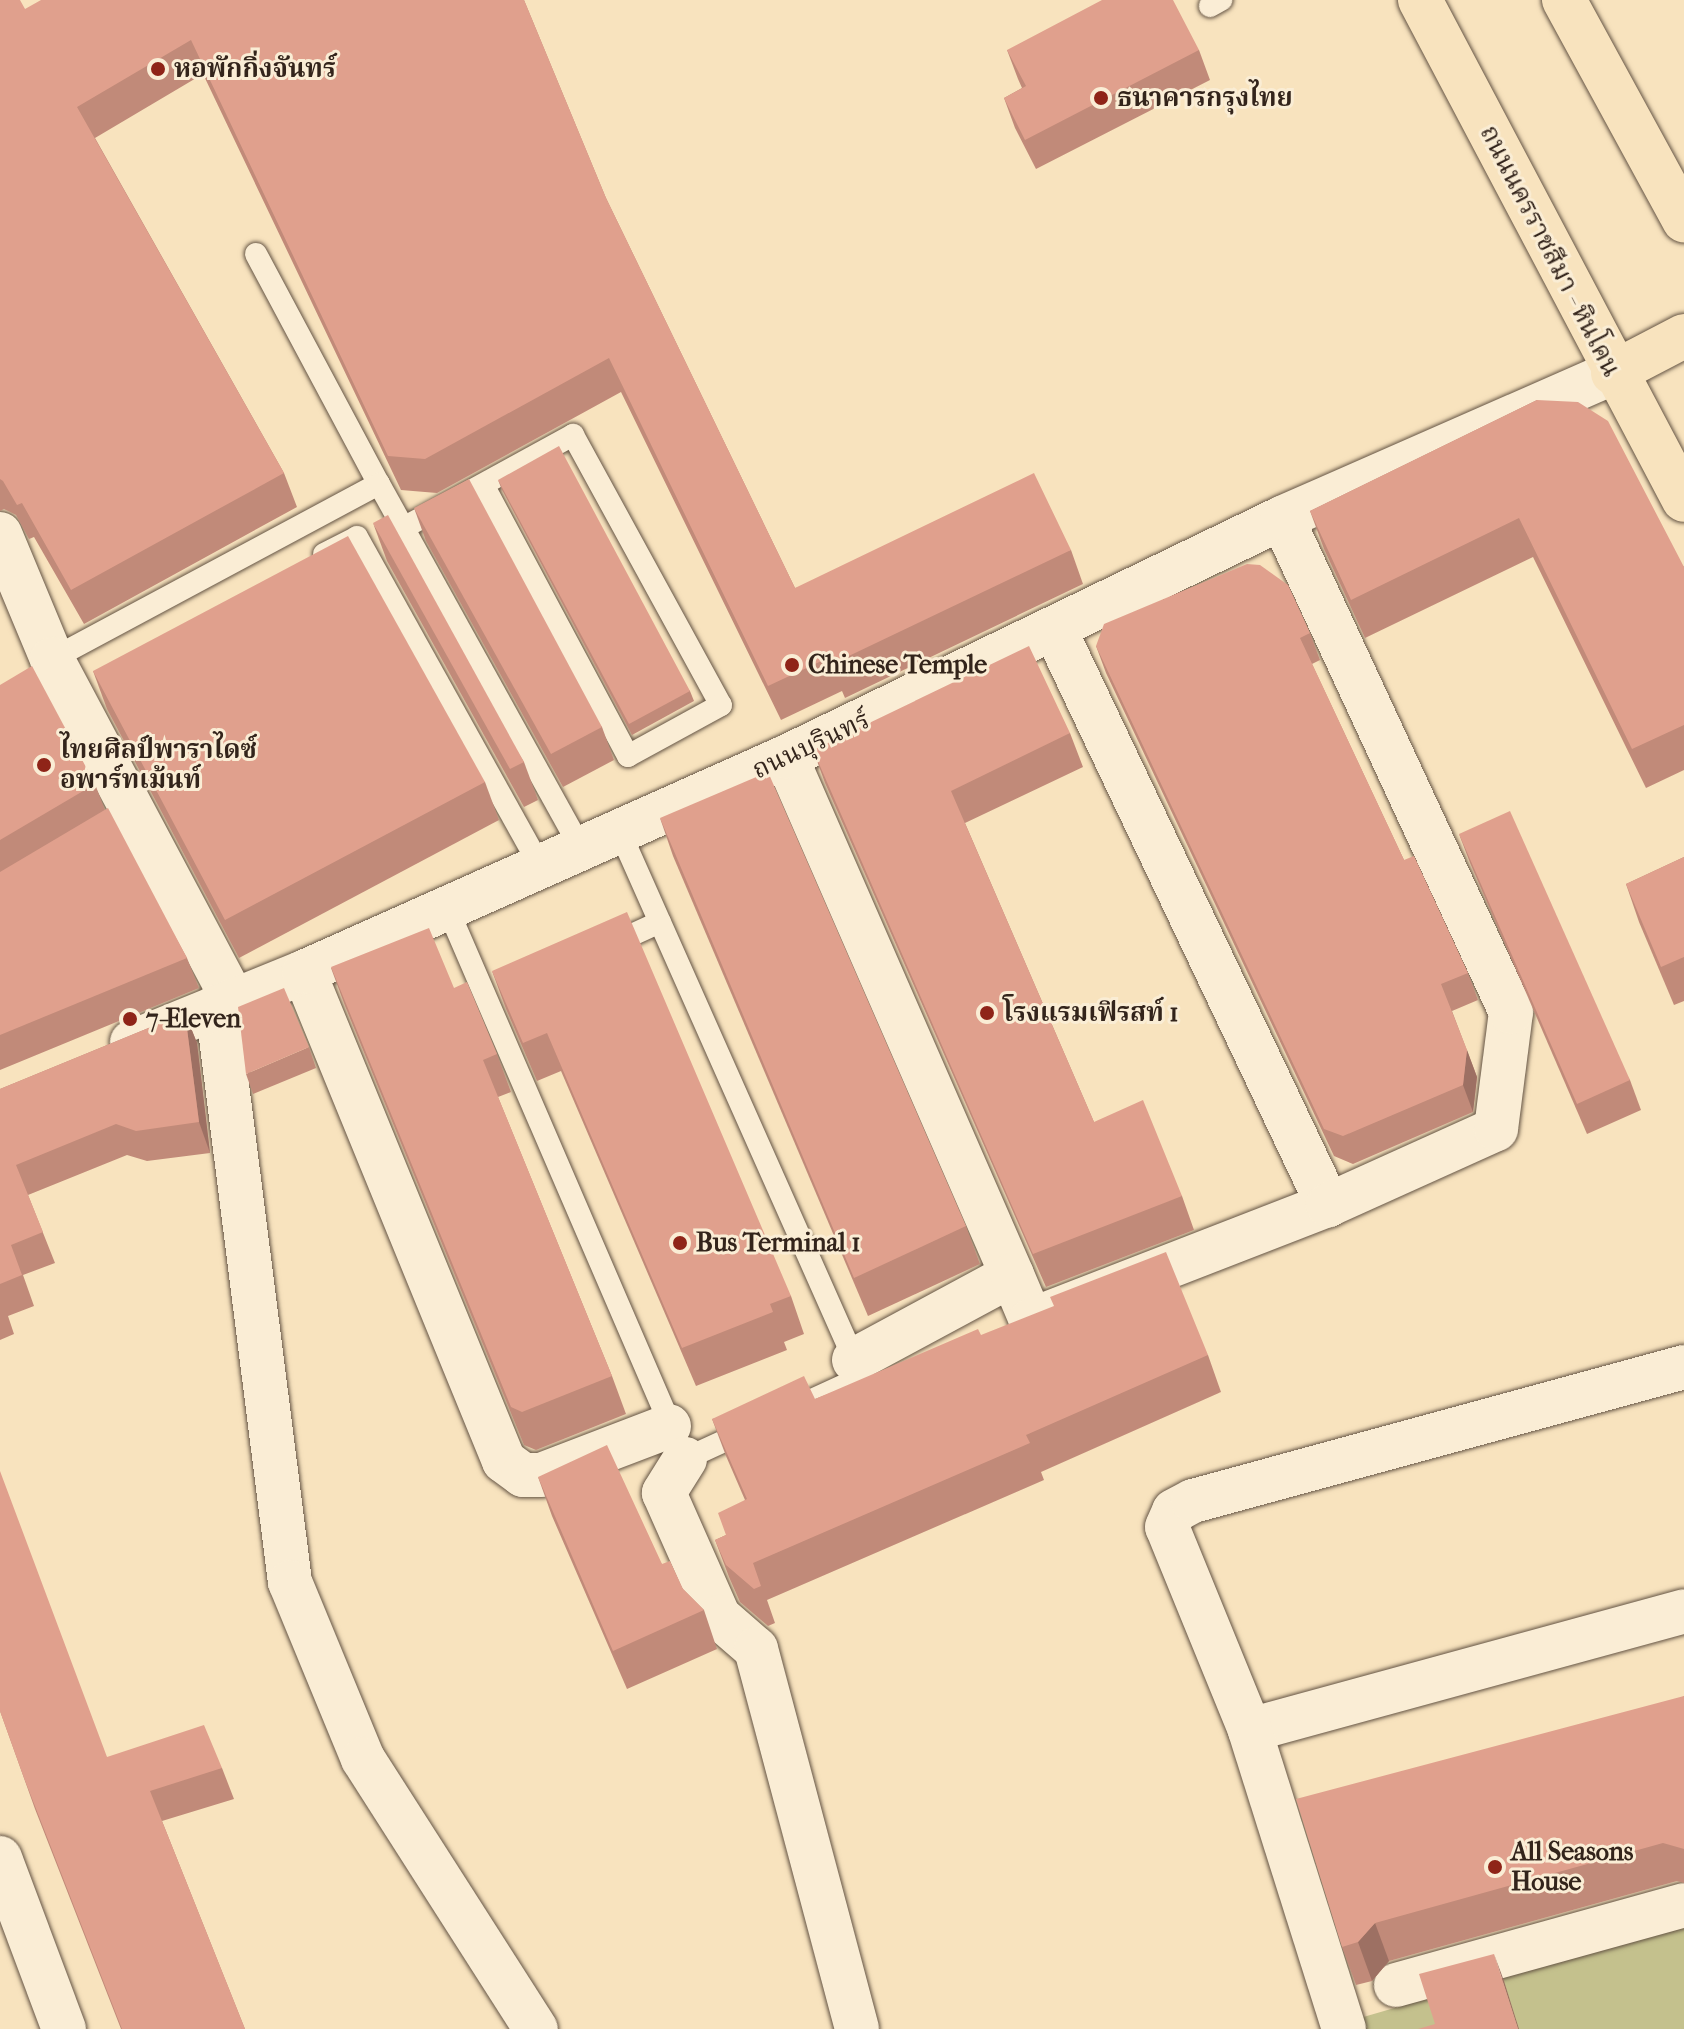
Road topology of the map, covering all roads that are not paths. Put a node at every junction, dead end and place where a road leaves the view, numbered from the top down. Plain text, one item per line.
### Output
1 (1420, 0) edge
2 (1564, 0) edge
3 (1684, 220) edge
4 (256, 254) dead end
5 (1684, 336) edge
6 (1613, 373) junction
7 (379, 484) junction
8 (483, 485) junction
9 (1684, 500) edge
10 (1282, 518) junction
11 (403, 528) junction
12 (0, 534) edge
13 (302, 567) edge
14 (1055, 630) junction
15 (68, 678) junction
16 (786, 757) junction
17 (600, 839) junction
18 (539, 864) junction
19 (446, 905) junction
20 (660, 922) junction
21 (588, 955) edge
22 (304, 972) junction
23 (515, 988) edge
24 (486, 1001) junction
25 (225, 1002) junction
26 (91, 1059) edge
27 (1328, 1205) junction
28 (1012, 1275) junction
29 (854, 1360) junction
30 (1684, 1367) edge
31 (677, 1443) junction
32 (1684, 1611) edge
33 (1250, 1730) junction
34 (0, 1858) edge
35 (1684, 1905) edge
36 (1396, 1985) dead end
37 (64, 2029) edge
38 (536, 2029) edge
39 (857, 2029) edge
40 (1344, 2029) edge

1 - 6 main road, ถนนนครราชสีมา - หินโคน
2 - 3 main road
4 - 7 lane
5 - 6 main road
6 - 9 main road, ถนนนครราชสีมา - หินโคน
6 - 10 street, ถนนบุรินทร์
7 - 11 lane
7 - 15 lane
8 - 8 lane
8 - 11 lane
10 - 14 street, ถนนบุรินทร์
10 - 27 street
11 - 17 lane
12 - 15 street
13 - 18 lane
14 - 16 street, ถนนบุรินทร์
14 - 27 street
15 - 25 street
16 - 17 street, ถนนบุรินทร์
16 - 28 street
17 - 18 street, ถนนบุรินทร์
17 - 20 lane
18 - 19 street, ถนนบุรินทร์
19 - 22 street, ถนนบุรินทร์
19 - 24 lane
20 - 21 lane
20 - 29 lane
22 - 25 street, ถนนบุรินทร์
22 - 31 street
23 - 24 lane
24 - 31 lane
25 - 26 street, ถนนบุรินทร์
25 - 38 street
27 - 28 street
28 - 29 street
29 - 31 lane
30 - 33 street
31 - 39 street
32 - 33 street
33 - 40 street
34 - 37 street
35 - 36 street

